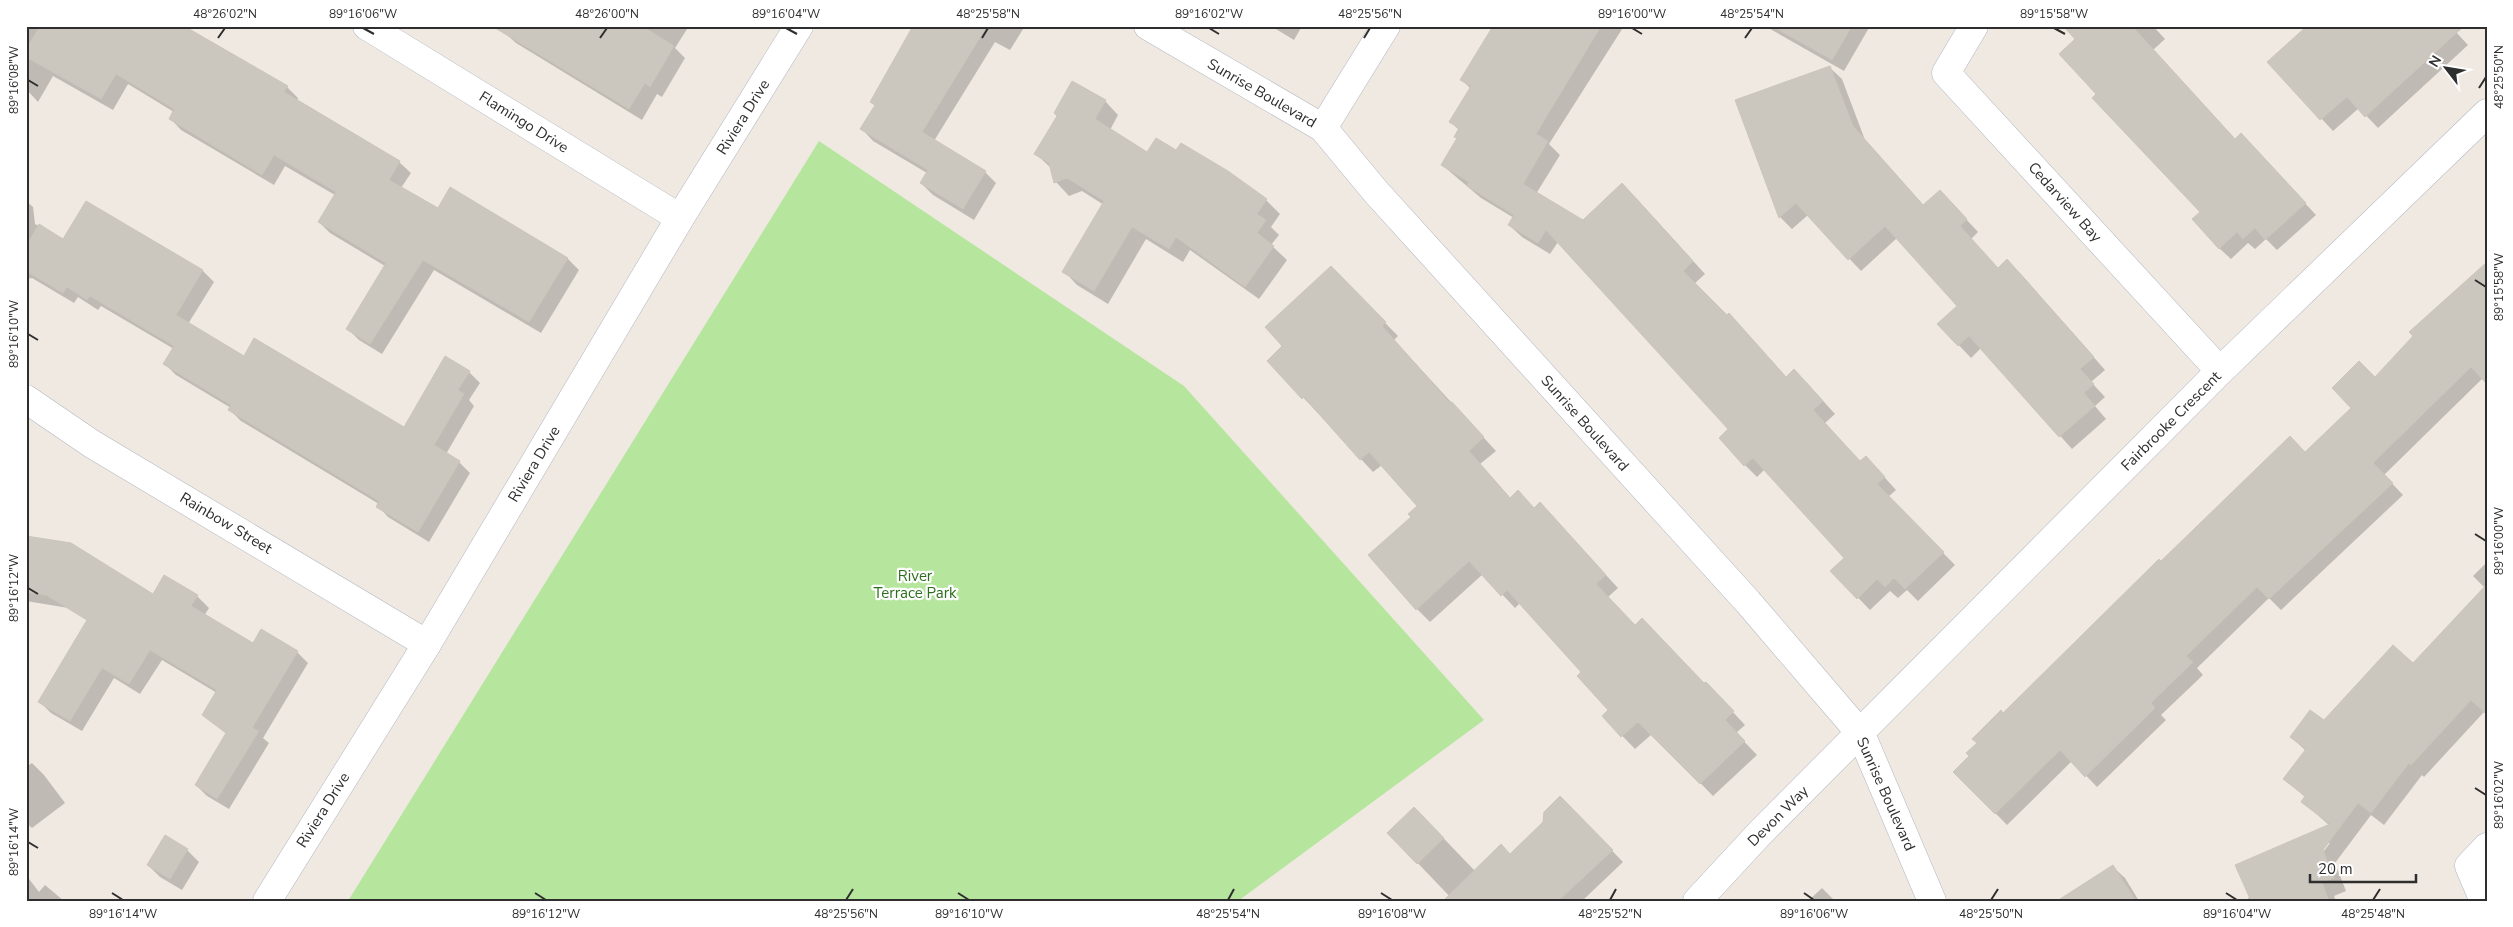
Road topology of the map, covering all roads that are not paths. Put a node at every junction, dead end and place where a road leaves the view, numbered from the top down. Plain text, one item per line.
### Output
1 (367, 26) edge
2 (799, 26) edge
3 (1148, 26) edge
4 (1386, 26) edge
5 (1974, 26) edge
6 (2487, 113) edge
7 (1323, 128) junction
8 (680, 218) junction
9 (2220, 371) junction
10 (26, 400) edge
11 (427, 644) junction
12 (1861, 734) junction
13 (2487, 847) edge
14 (267, 901) edge
15 (1697, 901) edge
16 (1932, 901) edge
17 (2484, 901) edge

1 - 8 street, Flamingo Drive
2 - 8 street, Riviera Drive
3 - 7 street, Sunrise Boulevard
4 - 7 street
5 - 9 street, Cedarview Bay
6 - 9 street, Fairbrooke Crescent
7 - 12 street, Sunrise Boulevard
8 - 11 street, Riviera Drive
9 - 12 street, Fairbrooke Crescent
10 - 11 street, Rainbow Street
11 - 14 street, Riviera Drive
12 - 15 street, Devon Way
12 - 16 street, Sunrise Boulevard
13 - 17 street

